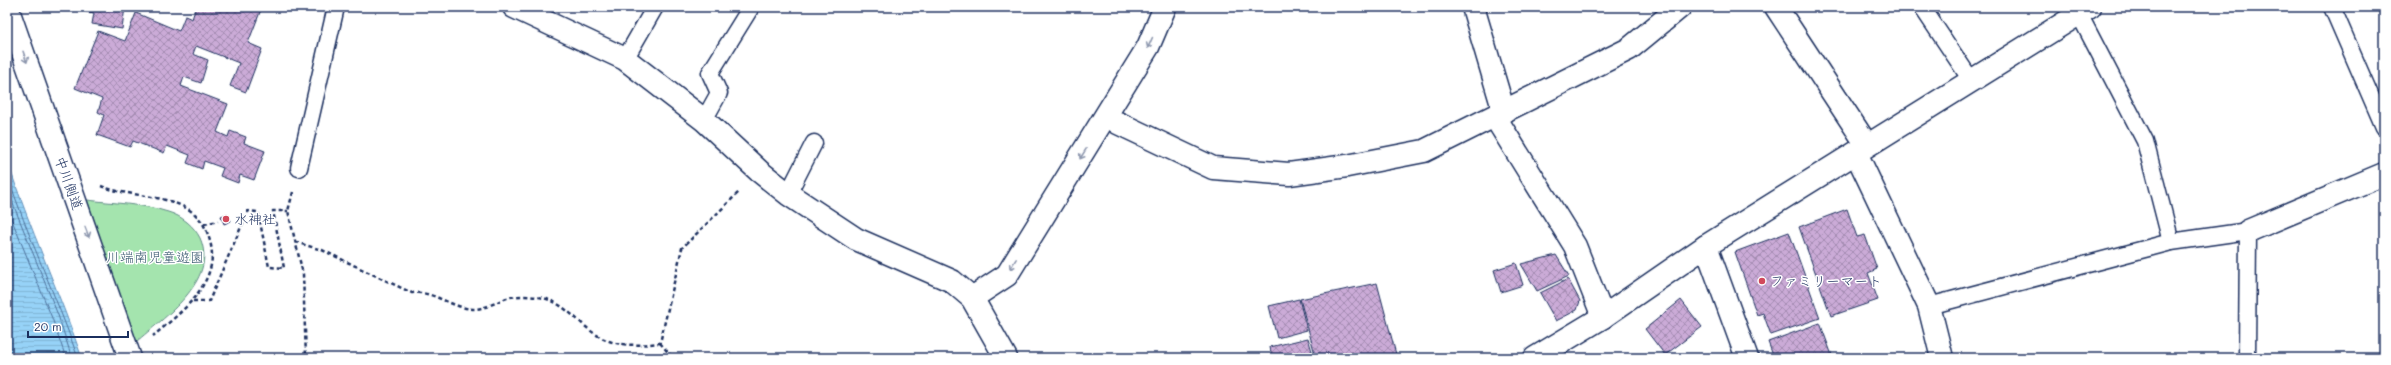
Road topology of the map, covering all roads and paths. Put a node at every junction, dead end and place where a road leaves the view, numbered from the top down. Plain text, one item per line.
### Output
1 (7, 7) edge
2 (336, 7) edge
3 (514, 7) edge
4 (655, 7) edge
5 (751, 7) edge
6 (1165, 7) edge
7 (1473, 7) edge
8 (1680, 7) edge
9 (1776, 7) edge
10 (1922, 7) edge
11 (2332, 7) edge
12 (2084, 10) edge
13 (625, 59) junction
14 (1971, 80) junction
15 (1500, 114) junction
16 (704, 120) junction
17 (1112, 120) junction
18 (2384, 127) edge
19 (814, 143) dead end
20 (1862, 149) junction
21 (63, 167) junction
22 (298, 168) joint
23 (759, 171) junction
24 (2384, 174) edge
25 (788, 194) junction
26 (288, 212) junction
27 (218, 221) dead end
28 (204, 224) junction
29 (2248, 231) junction
30 (295, 242) junction
31 (2171, 242) junction
32 (1706, 246) junction
33 (972, 298) junction
34 (193, 301) junction
35 (1929, 306) junction
36 (1603, 317) junction
37 (148, 340) dead end
38 (660, 343) junction
39 (130, 358) edge
40 (306, 358) edge
41 (673, 358) edge
42 (1006, 358) edge
43 (1536, 358) edge
44 (1747, 358) edge
45 (1942, 358) edge
46 (2247, 358) edge

1 -> 21 street, 中川側道
2 - 22 lane
3 - 13 street
4 - 13 lane
5 - 16 lane
6 -> 17 street
7 - 15 street
8 - 15 street
9 - 20 street
10 - 14 lane
11 - 18 lane
12 - 14 street
12 - 31 lane
13 - 16 street
14 - 20 street
15 - 17 street
15 - 36 street
16 - 23 street
17 -> 33 street
19 - 25 lane
20 - 32 street
20 - 35 street
21 - 28 path
21 -> 39 street, 中川側道
22 - 26 path
23 - 25 street
23 - 38 path
24 - 29 street
25 - 33 street
26 - 30 path
26 - 34 path
27 - 28 path
28 - 34 path
29 - 31 lane
29 - 46 lane
30 - 38 path
30 - 40 path
31 - 35 lane
32 - 36 street
32 - 44 street
33 - 42 street
34 - 37 path
35 - 45 street
36 - 43 street
38 - 41 path

